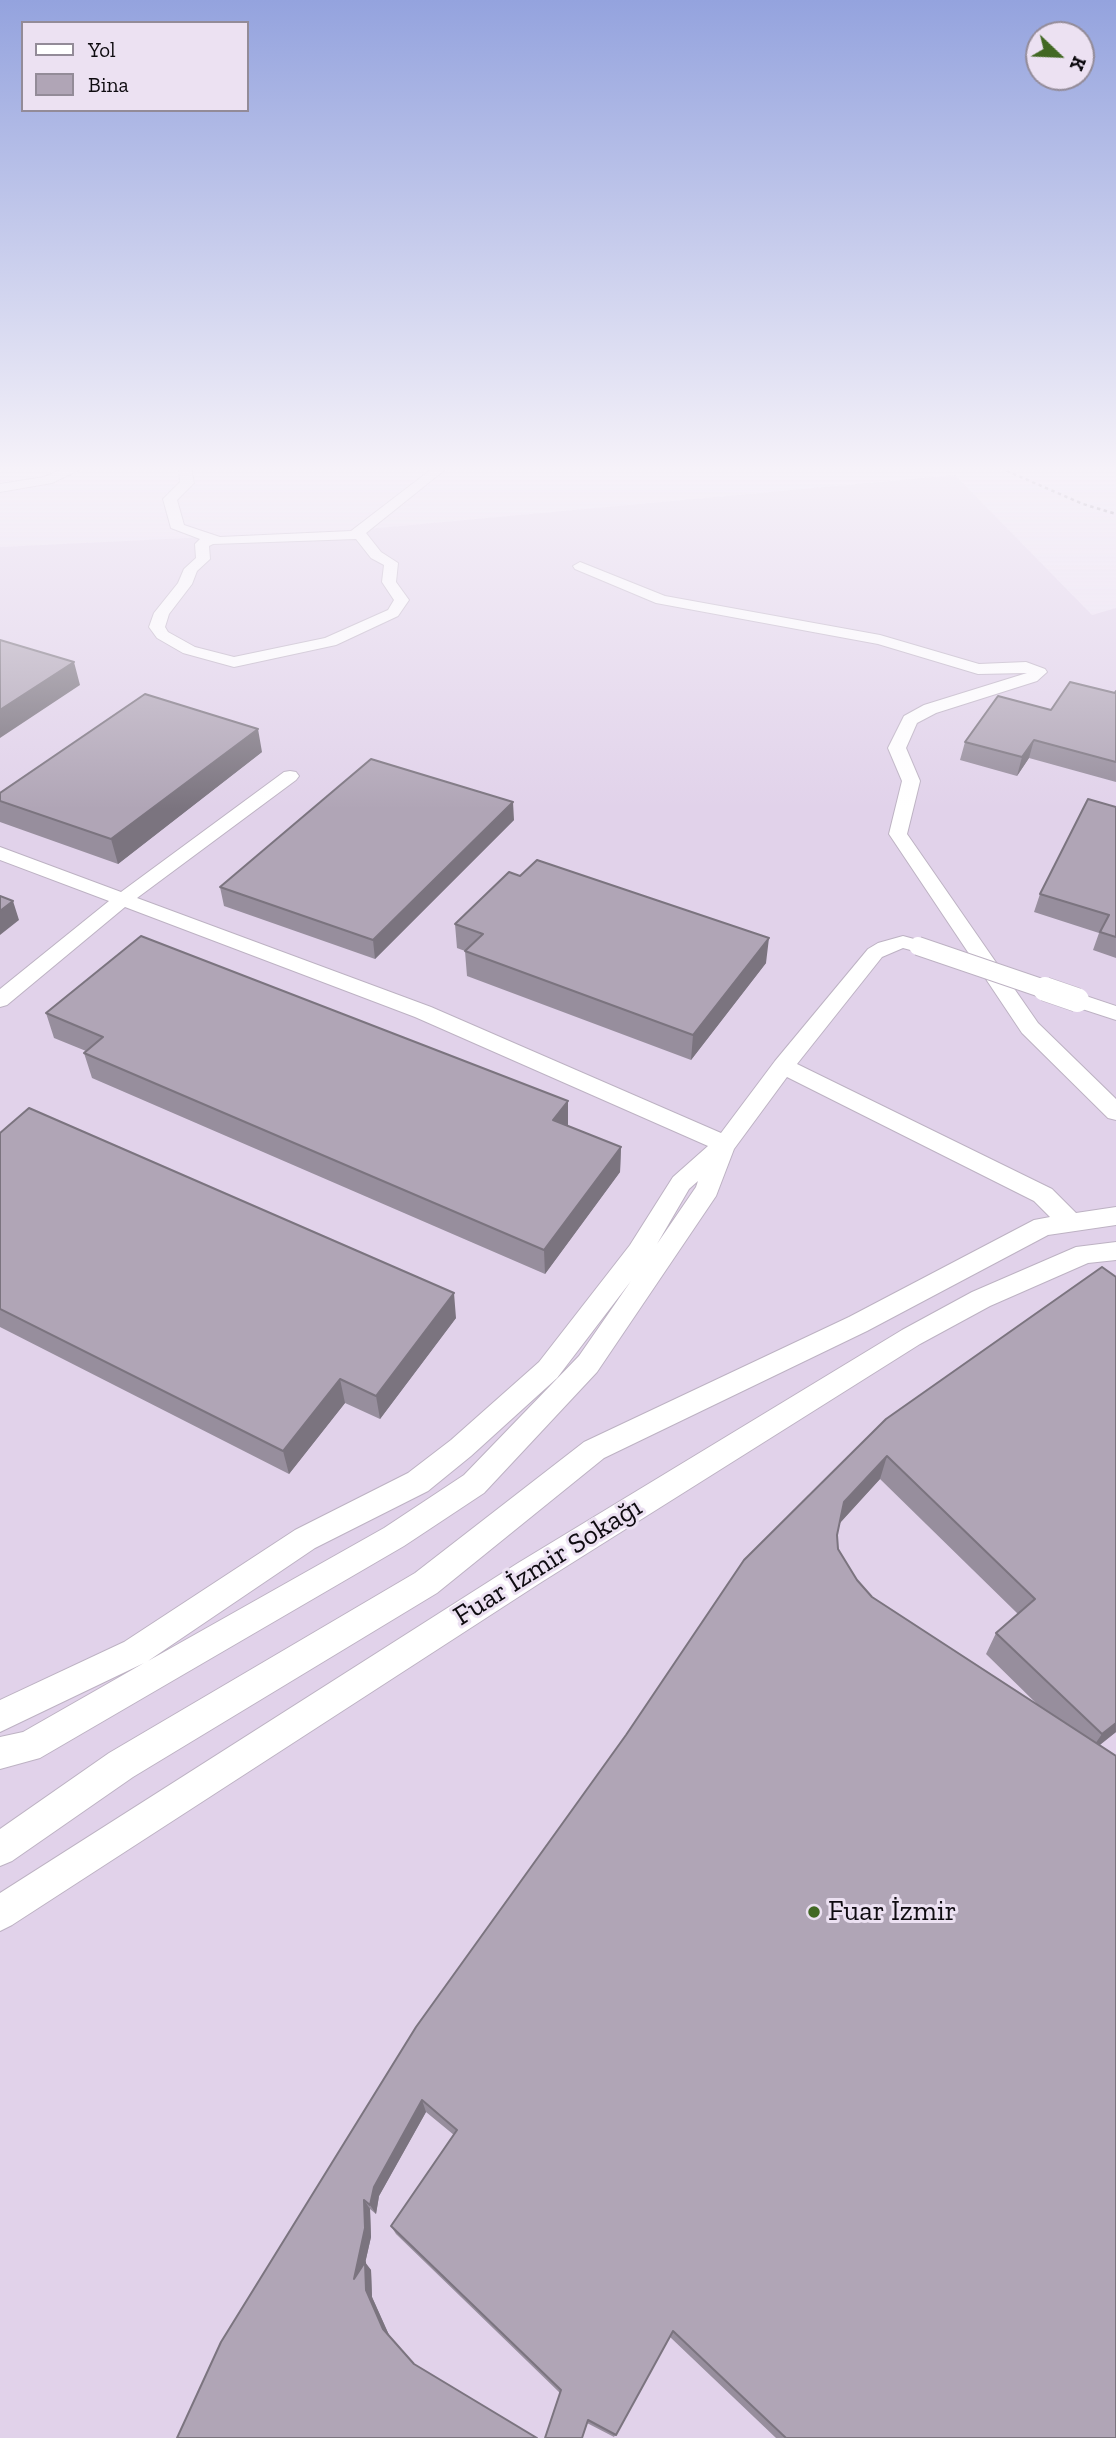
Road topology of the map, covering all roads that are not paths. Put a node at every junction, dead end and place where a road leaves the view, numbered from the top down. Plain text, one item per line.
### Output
1 (186, 582) edge
2 (390, 582) edge
3 (618, 582) edge
4 (290, 776) dead end
5 (0, 853) edge
6 (123, 900) junction
7 (0, 1000) edge
8 (1116, 1013) edge
9 (783, 1066) junction
10 (1116, 1112) edge
11 (725, 1143) junction
12 (1116, 1216) edge
13 (1070, 1222) junction
14 (1116, 1251) edge
15 (0, 1716) edge
16 (0, 1753) edge
17 (0, 1849) edge
18 (0, 1913) edge

1 - 2 street
3 - 10 street
4 - 6 street
5 - 6 street
6 - 7 street
6 - 11 street
8 - 9 street, bridge
9 - 11 street
9 - 13 street
11 - 15 street
11 - 16 street
12 - 13 street
13 - 17 street
14 - 18 street, Fuar İzmir Sokağı

